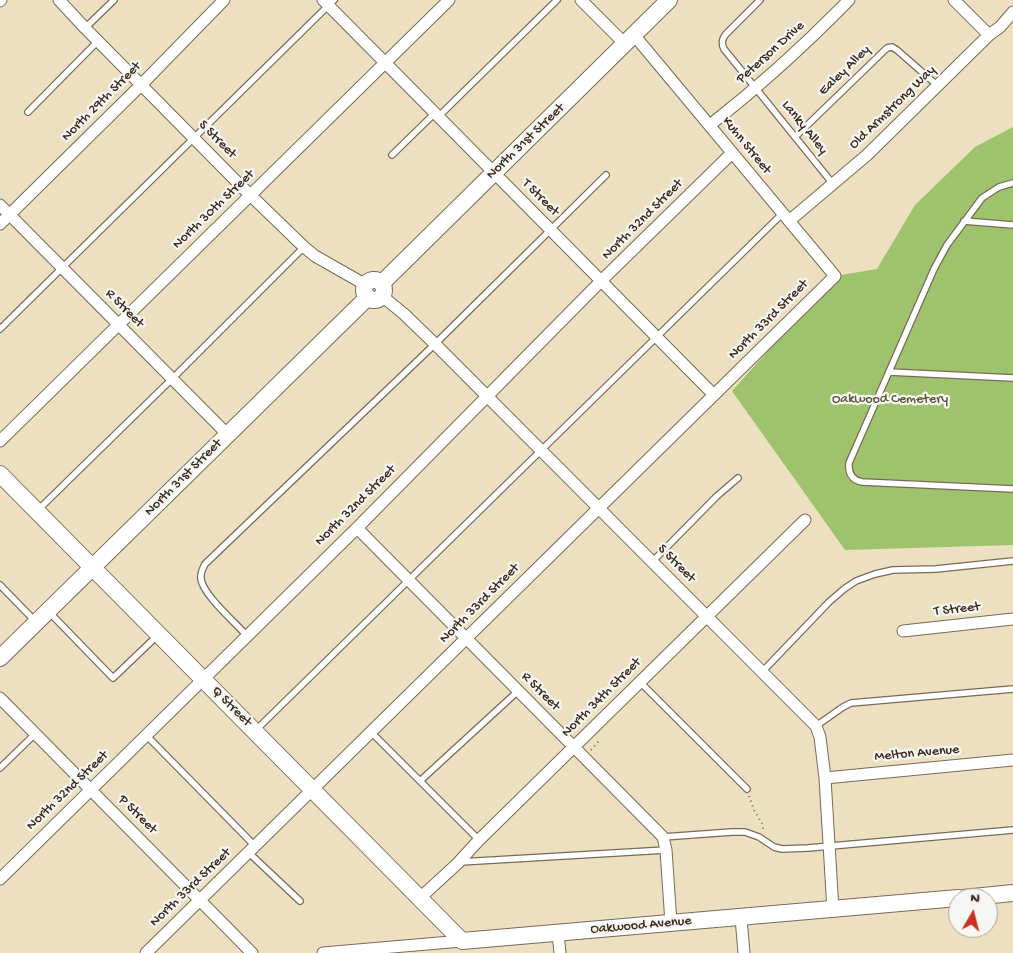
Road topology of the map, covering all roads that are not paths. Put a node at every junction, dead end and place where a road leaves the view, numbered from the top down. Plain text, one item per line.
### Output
1 (59, 0) edge
2 (114, 0) edge
3 (224, 0) edge
4 (449, 0) edge
5 (557, 0) edge
6 (581, 0) edge
7 (669, 0) edge
8 (760, 0) edge
9 (849, 0) edge
10 (954, 0) edge
11 (329, 2) edge
12 (1013, 12) edge
13 (85, 28) junction
14 (989, 36) junction
15 (630, 39) junction
16 (98, 41) junction
17 (385, 63) junction
18 (142, 85) junction
19 (938, 86) junction
20 (756, 88) junction
21 (28, 112) dead end
22 (437, 115) junction
23 (710, 125) junction
24 (795, 137) junction
25 (194, 138) junction
26 (732, 153) junction
27 (392, 155) dead end
28 (494, 173) junction
29 (606, 176) dead end
30 (1013, 183) edge
31 (833, 184) junction
32 (250, 195) junction
33 (0, 205) edge
34 (10, 215) junction
35 (786, 217) junction
36 (964, 222) junction
37 (0, 224) edge
38 (1013, 225) edge
39 (551, 230) junction
40 (304, 247) junction
41 (62, 268) junction
42 (835, 276) joint
43 (602, 280) junction
44 (374, 290) junction
45 (118, 325) junction
46 (0, 329) edge
47 (656, 336) junction
48 (435, 344) junction
49 (889, 372) junction
50 (1013, 378) edge
51 (172, 379) junction
52 (714, 395) junction
53 (487, 396) junction
54 (228, 435) junction
55 (0, 441) edge
56 (541, 450) junction
57 (0, 474) edge
58 (738, 478) dead end
59 (1013, 489) edge
60 (599, 508) junction
61 (37, 512) junction
62 (805, 520) dead end
63 (357, 528) junction
64 (1013, 561) edge
65 (652, 562) junction
66 (92, 568) junction
67 (408, 580) junction
68 (0, 585) edge
69 (43, 616) junction
70 (707, 616) junction
71 (1013, 619) edge
72 (903, 631) dead end
73 (158, 634) junction
74 (247, 636) junction
75 (466, 638) junction
76 (0, 658) edge
77 (762, 672) junction
78 (203, 679) junction
79 (640, 682) junction
80 (1013, 689) edge
81 (518, 691) junction
82 (0, 698) edge
83 (816, 726) junction
84 (255, 731) junction
85 (371, 732) junction
86 (35, 734) junction
87 (146, 735) junction
88 (574, 747) junction
89 (1013, 760) edge
90 (0, 768) edge
91 (825, 778) junction
92 (420, 781) junction
93 (90, 790) junction
94 (312, 790) junction
95 (747, 790) road end
96 (1013, 830) edge
97 (663, 837) junction
98 (479, 840) junction
99 (829, 846) junction
100 (252, 849) junction
101 (666, 850) junction
102 (458, 863) junction
103 (0, 879) edge
104 (1013, 894) edge
105 (998, 895) edge
106 (420, 898) junction
107 (948, 899) edge
108 (200, 900) junction
109 (300, 901) dead end
110 (833, 910) junction
111 (741, 918) junction
112 (671, 923) junction
113 (558, 933) junction
114 (462, 941) junction
115 (362, 951) edge
116 (146, 953) edge
117 (252, 953) edge
118 (324, 953) edge
119 (560, 953) edge
120 (744, 953) edge

1 - 13 street, S Street
2 - 13 lane
3 - 18 street, North 29th Street
4 - 17 street, North 30th Street
5 - 22 lane
6 - 15 street, Kuhn Street
7 - 15 street, North 31st Street
8 - 20 lane, Lanky Alley
9 - 20 street, Peterson Drive
10 - 14 street
11 - 17 street, T Street
11 - 25 lane
12 - 14 street, Old Armstrong Way
13 - 16 street, S Street
14 - 19 street, Old Armstrong Way
15 - 23 street, Kuhn Street
15 - 28 street, North 31st Street
16 - 18 street, S Street
16 - 21 lane
17 - 22 street, T Street
17 - 32 street, North 30th Street
18 - 25 street, S Street
18 - 34 street, North 29th Street
19 - 24 lane, Ealey Alley
19 - 31 street, Old Armstrong Way
20 - 23 street, Peterson Drive
20 - 24 lane, Lanky Alley
22 - 27 lane
22 - 28 street, T Street
23 - 26 street, Kuhn Street
24 - 31 lane, Lanky Alley
25 - 32 street, S Street
25 - 41 lane
26 - 35 street, Kuhn Street
26 - 43 street, North 32nd Street
28 - 39 street, T Street
28 - 44 street, North 31st Street
29 - 39 lane
30 - 36 lane
31 - 35 street, Old Armstrong Way
32 - 40 street, S Street
32 - 45 street, North 30th Street
33 - 34 street, R Street
34 - 37 street, North 29th Street
34 - 41 street, R Street
35 - 42 street, Kuhn Street
35 - 47 lane
36 - 38 lane
36 - 49 lane
39 - 43 street, T Street
39 - 48 lane
40 - 44 street, S Street
40 - 51 lane
41 - 45 street, R Street
41 - 46 lane
42 - 52 street, North 33rd Street
43 - 47 street, T Street
43 - 53 street, North 32nd Street
44 - 48 street, S Street
44 - 54 street, North 31st Street
45 - 51 street, R Street
45 - 55 street, North 30th Street
47 - 52 street, T Street
47 - 56 lane
48 - 53 street, S Street
48 - 74 lane
49 - 50 lane
49 - 59 lane
51 - 54 street, R Street
51 - 61 lane
52 - 60 street, North 33rd Street
53 - 56 street, S Street
53 - 63 street, North 32nd Street
54 - 66 street, North 31st Street
56 - 60 street, S Street
56 - 67 lane
57 - 61 street, Q Street
58 - 65 lane
60 - 65 street, S Street
60 - 75 street, North 33rd Street
61 - 66 street, Q Street
62 - 70 street, North 34th Street
63 - 67 street, R Street
63 - 74 street, North 32nd Street
64 - 77 lane
65 - 70 street, S Street
66 - 69 street, North 31st Street
66 - 73 street, Q Street
67 - 75 street, R Street
67 - 84 lane
68 - 69 lane
69 - 73 lane
69 - 76 street, North 31st Street
70 - 77 street, S Street
70 - 79 street, North 34th Street
71 - 72 street, T Street
73 - 78 street, Q Street
74 - 78 street, North 32nd Street
75 - 81 street, R Street
75 - 85 street, North 33rd Street
77 - 83 street, S Street
78 - 84 street, Q Street
78 - 87 street, North 32nd Street
79 - 88 street, North 34th Street
79 - 95 lane
80 - 83 lane
81 - 88 street, R Street
81 - 92 lane
82 - 86 street, P Street
83 - 91 street
84 - 94 street, Q Street
85 - 92 lane
85 - 94 street, North 33rd Street
86 - 90 lane
86 - 93 street, P Street
87 - 93 street, North 32nd Street
87 - 100 lane
88 - 97 street, R Street
88 - 98 street, North 34th Street
89 - 91 street, Melton Avenue
91 - 99 street
92 - 98 lane
93 - 103 street, North 32nd Street
93 - 108 street, P Street
94 - 100 street, North 33rd Street
94 - 106 street, Q Street
96 - 99 lane
97 - 99 lane
97 - 101 street
98 - 102 street, North 34th Street
99 - 110 street
100 - 108 street, North 33rd Street
100 - 109 lane
101 - 102 lane
101 - 112 street
102 - 106 street, North 34th Street
104 - 105 street
106 - 114 street, Q Street
107 - 110 street, Oakwood Avenue
108 - 116 street, North 33rd Street
108 - 117 street, P Street
110 - 111 street, Oakwood Avenue
111 - 112 street, Oakwood Avenue
111 - 120 street
112 - 113 street, Oakwood Avenue
113 - 114 street, Oakwood Avenue
113 - 119 street
114 - 115 street, Oakwood Avenue
115 - 118 street, Oakwood Avenue

